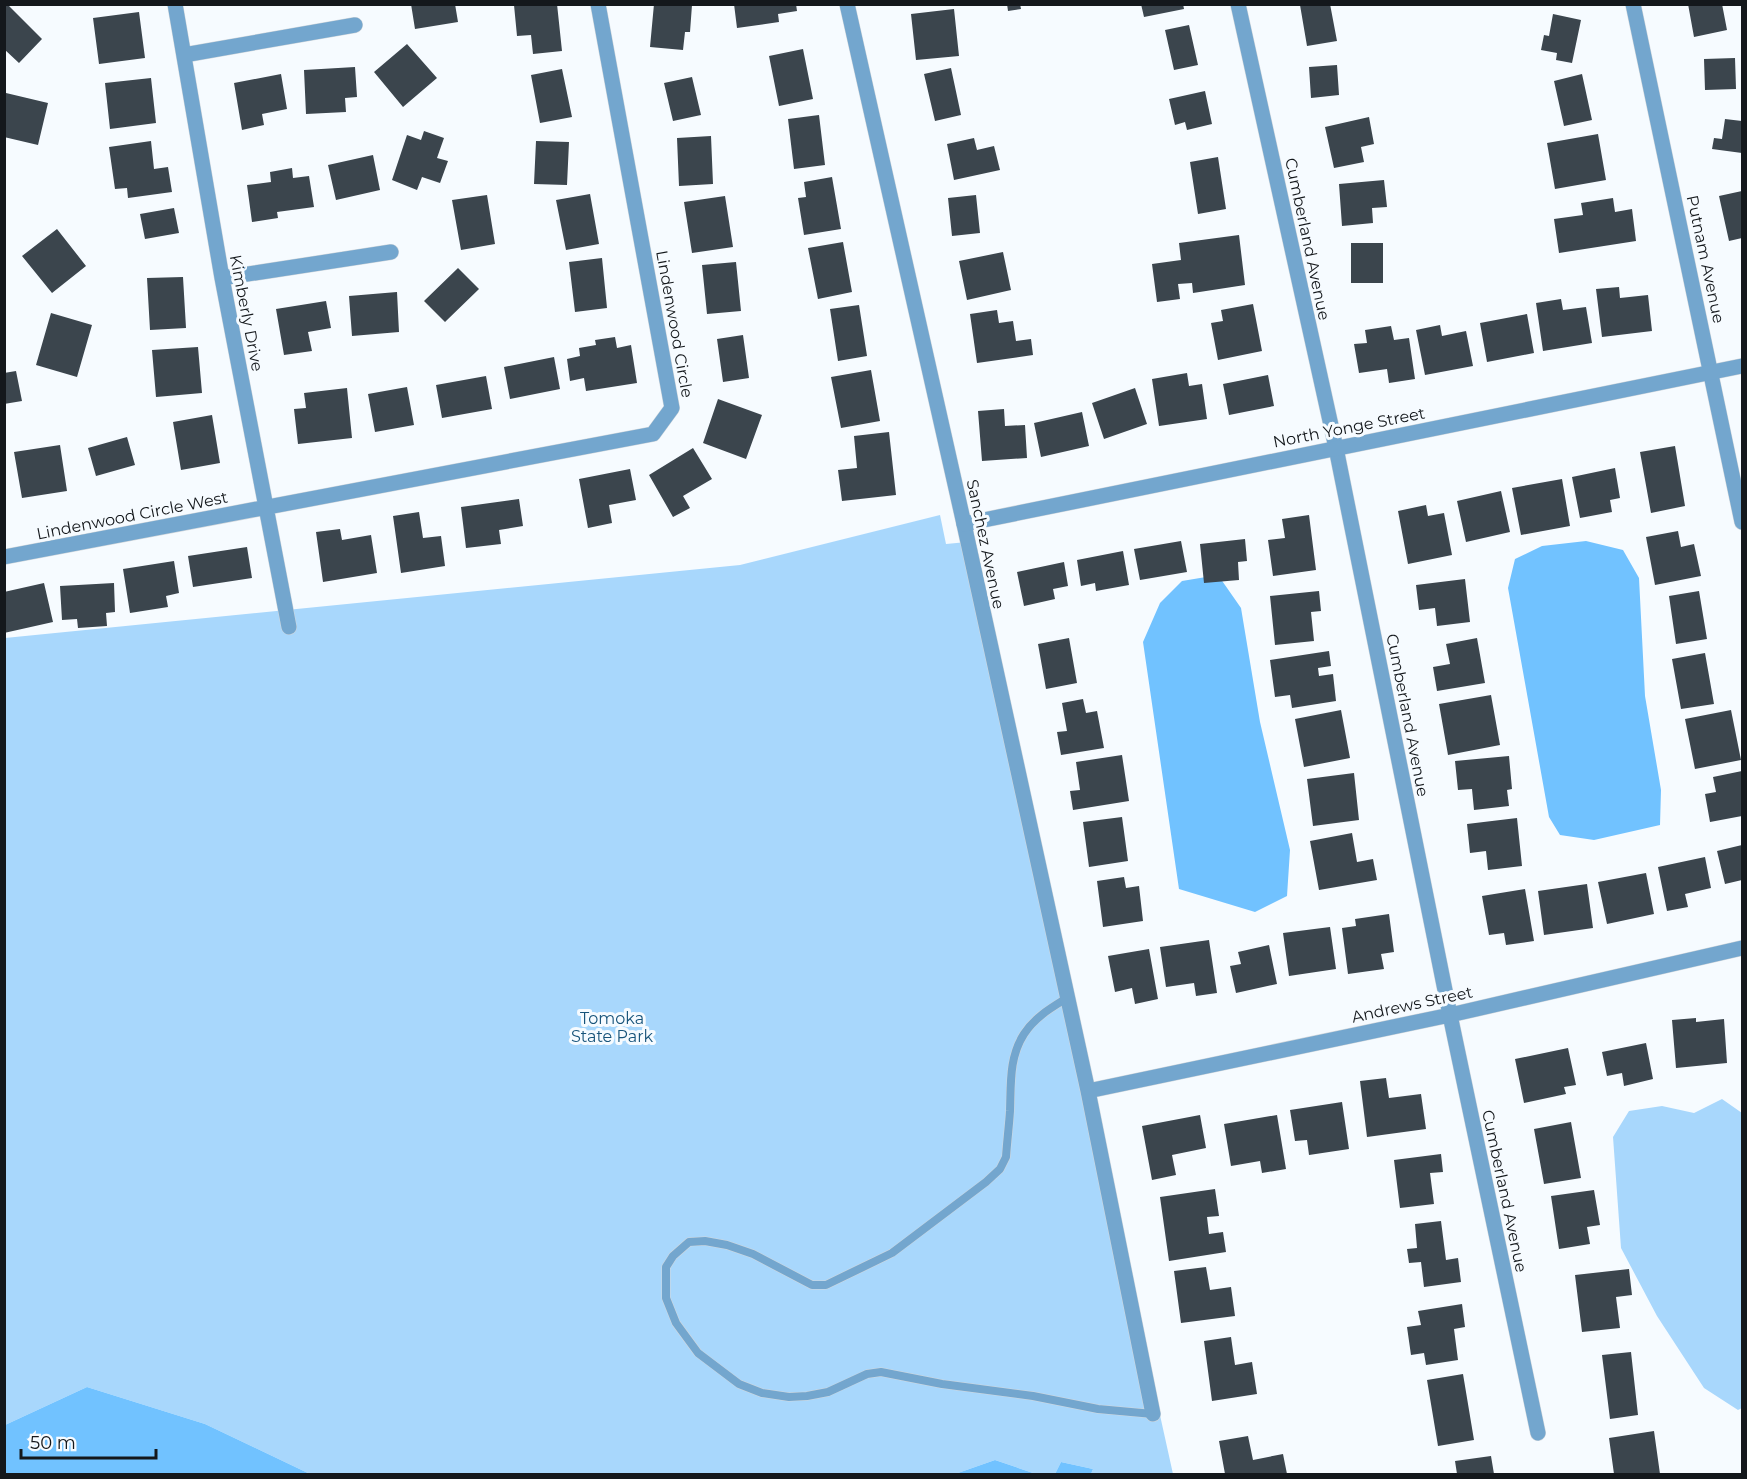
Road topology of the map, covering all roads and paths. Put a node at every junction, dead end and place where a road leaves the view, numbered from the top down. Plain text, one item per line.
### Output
1 (175, 4) edge
2 (598, 4) edge
3 (847, 4) edge
4 (1238, 4) edge
5 (1633, 4) edge
6 (355, 25) dead end
7 (183, 55) junction
8 (391, 252) dead end
9 (222, 278) junction
10 (1743, 366) edge
11 (1711, 372) junction
12 (1336, 448) junction
13 (266, 508) junction
14 (1743, 522) edge
15 (964, 524) junction
16 (4, 557) edge
17 (289, 627) dead end
18 (1743, 948) edge
19 (1067, 998) junction
20 (1450, 1015) junction
21 (1088, 1091) junction
22 (1154, 1414) joint
23 (1538, 1433) dead end

1 - 7 street, Kimberly Drive
2 - 13 street, Lindenwood Circle
3 - 15 street, Sanchez Avenue
4 - 12 street, Cumberland Avenue
5 - 11 street, Putnam Avenue
6 - 7 street
7 - 9 street, Kimberly Drive
8 - 9 street
9 - 13 street, Kimberly Drive
10 - 11 street, North Yonge Street
11 - 12 street, North Yonge Street
11 - 14 street, Putnam Avenue
12 - 15 street, North Yonge Street
12 - 20 street, Cumberland Avenue
13 - 16 street, Lindenwood Circle West
13 - 17 street, Kimberly Drive
15 - 19 street, Sanchez Avenue
18 - 20 street, Andrews Street
19 - 21 street, Sanchez Avenue
19 - 22 lane
20 - 21 street, Andrews Street
20 - 23 street, Cumberland Avenue
21 - 22 street, Sanchez Avenue

